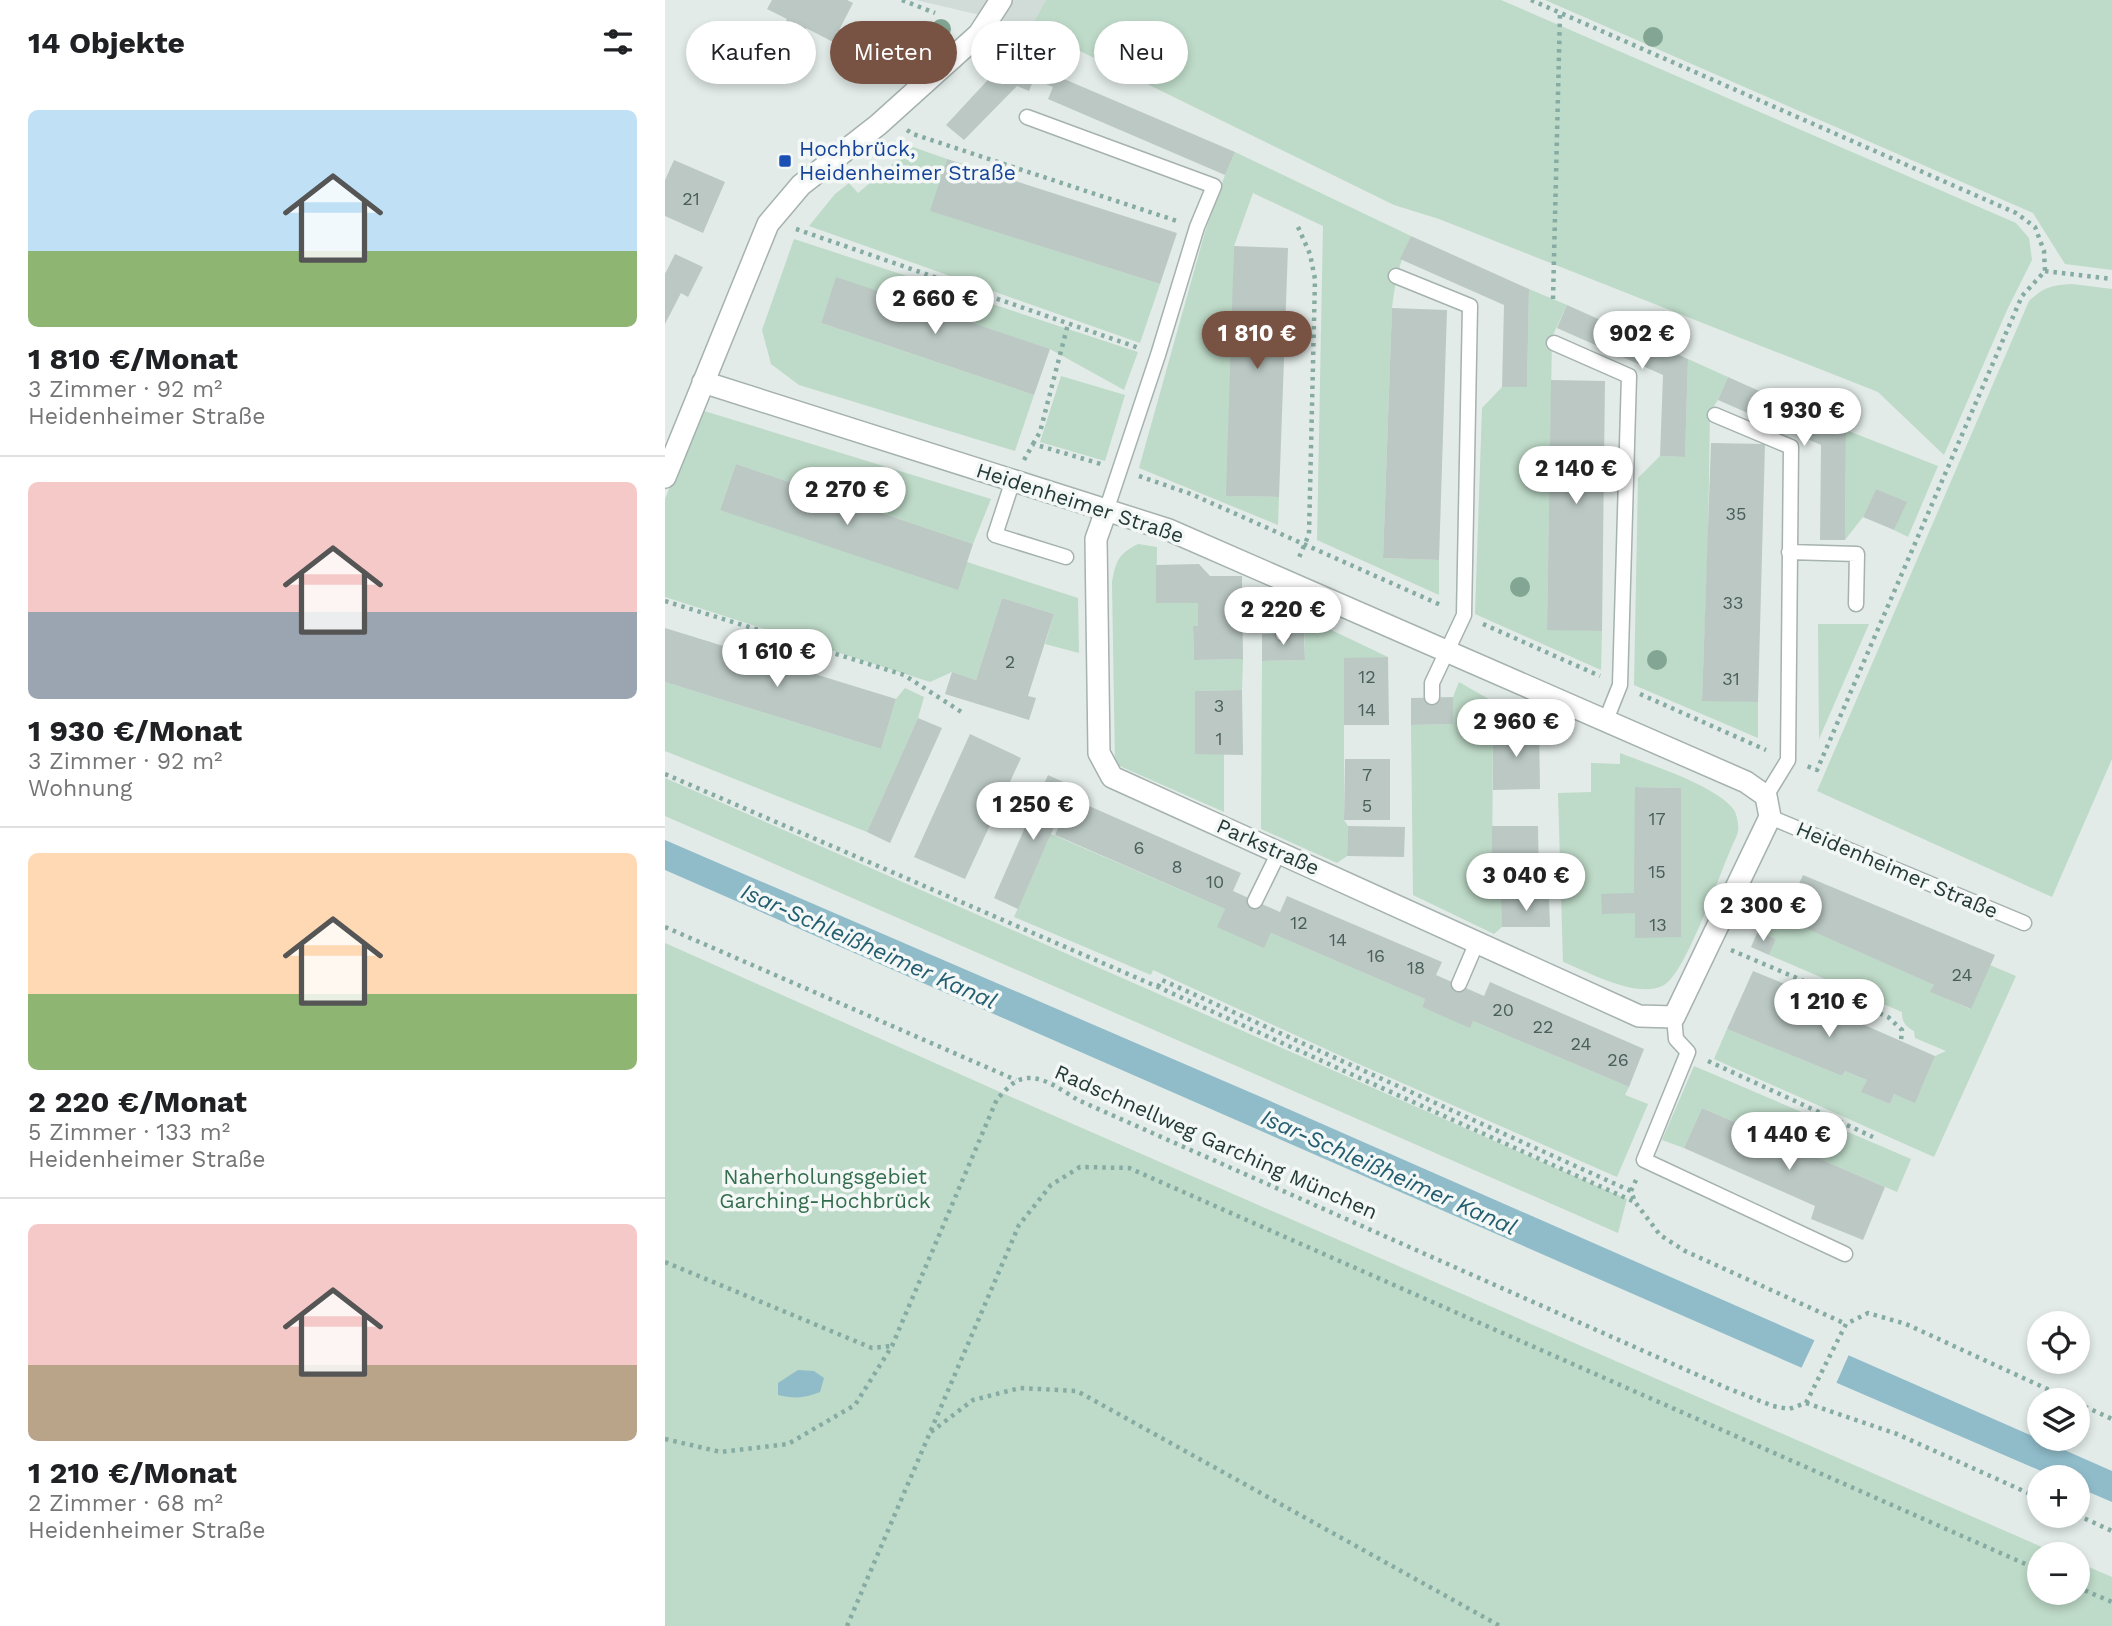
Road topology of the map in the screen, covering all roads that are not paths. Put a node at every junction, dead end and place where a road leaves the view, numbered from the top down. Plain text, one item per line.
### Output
1 (1001, 0) edge
2 (1027, 117) dead end
3 (1396, 276) dead end
4 (1555, 343) dead end
5 (703, 382) junction
6 (1715, 415) dead end
7 (665, 477) edge
8 (1013, 480) junction
9 (1106, 511) junction
10 (1789, 552) junction
11 (1066, 557) dead end
12 (1289, 582) junction
13 (1856, 604) dead end
14 (1283, 634) dead end
15 (1447, 650) junction
16 (1432, 697) dead end
17 (1606, 720) junction
18 (1768, 806) junction
19 (1279, 852) junction
20 (1255, 901) dead end
21 (2024, 923) dead end
22 (1478, 942) junction
23 (1459, 984) dead end
24 (1674, 1017) junction
25 (1845, 1254) dead end

1 - 5 street
2 - 9 lane
3 - 15 lane
4 - 17 lane
5 - 7 street
5 - 8 street, Heidenheimer Straße
6 - 10 lane
8 - 9 street, Heidenheimer Straße
8 - 11 lane
9 - 12 street, Heidenheimer Straße
9 - 19 street, Parkstraße
10 - 13 lane
10 - 18 lane
12 - 14 lane
12 - 15 street, Heidenheimer Straße
15 - 16 lane
15 - 17 street, Heidenheimer Straße
17 - 18 street, Heidenheimer Straße
18 - 21 lane, Heidenheimer Straße
18 - 24 street, Heidenheimer Straße
19 - 20 lane
19 - 22 street, Parkstraße
22 - 23 lane
22 - 24 street, Parkstraße
24 - 25 lane

